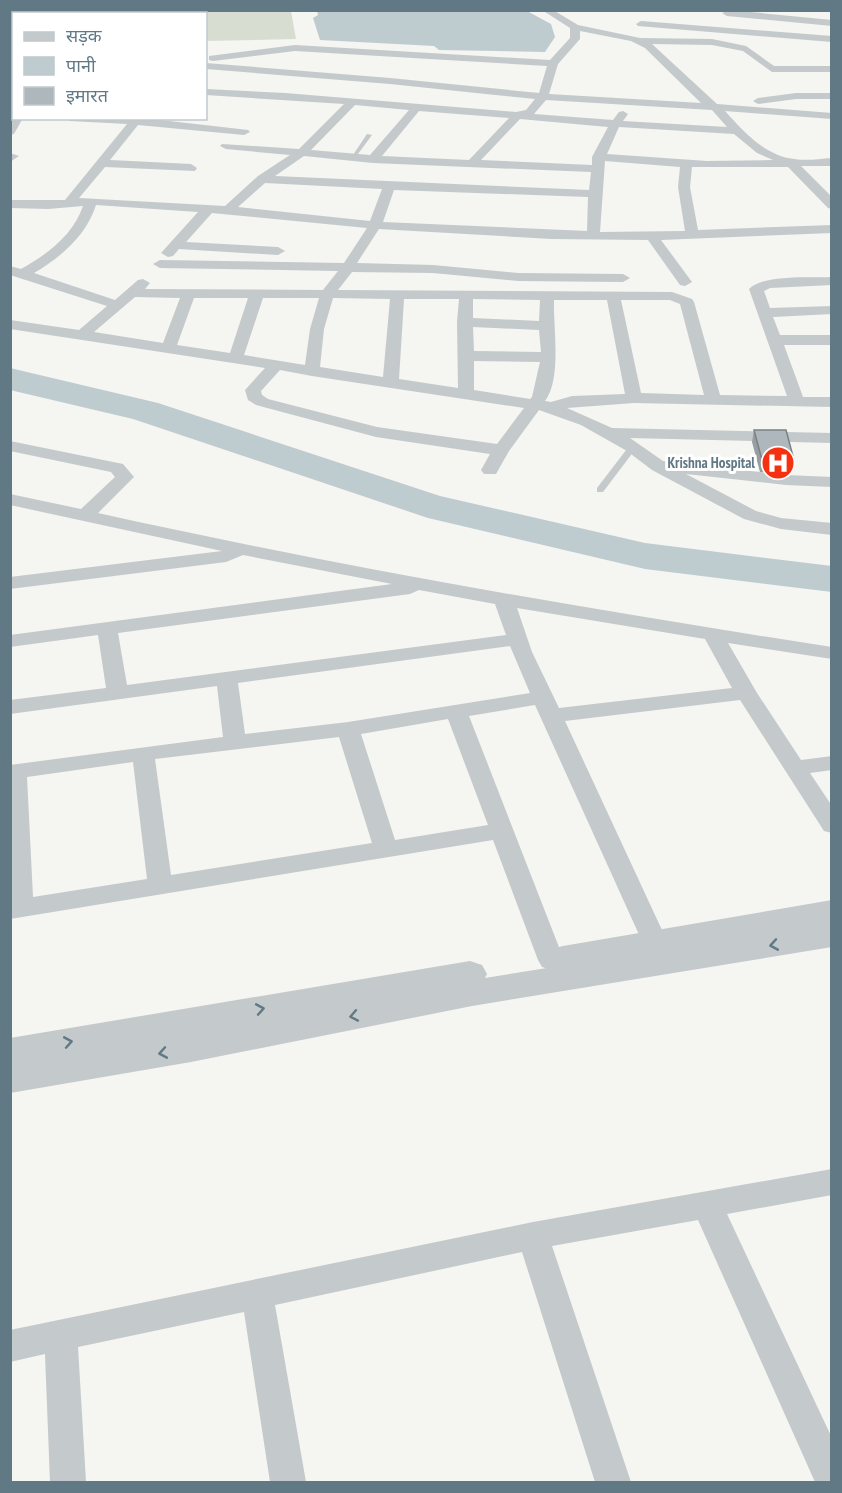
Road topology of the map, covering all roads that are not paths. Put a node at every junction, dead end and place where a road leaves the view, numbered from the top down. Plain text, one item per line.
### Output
1 (546, 10) edge
2 (652, 10) edge
3 (728, 12) edge
4 (831, 23) edge
5 (641, 24) junction
6 (575, 27) junction
7 (707, 29) junction
8 (762, 34) junction
9 (831, 39) edge
10 (637, 40) junction
11 (752, 44) dead end
12 (207, 59) edge
13 (813, 60) dead end
14 (541, 63) junction
15 (553, 63) junction
16 (207, 66) edge
17 (827, 69) edge
18 (505, 72) dead end
19 (455, 77) dead end
20 (831, 80) edge
21 (237, 81) junction
22 (433, 86) junction
23 (207, 92) edge
24 (355, 92) junction
25 (831, 96) edge
26 (543, 97) junction
27 (634, 101) junction
28 (415, 108) junction
29 (716, 108) junction
30 (518, 115) junction
31 (831, 116) edge
32 (136, 120) edge
33 (615, 123) junction
34 (737, 131) junction
35 (369, 135) dead end
36 (761, 151) junction
37 (303, 152) junction
38 (353, 157) junction
39 (831, 157) edge
40 (373, 159) junction
41 (443, 161) junction
42 (472, 162) junction
43 (831, 162) edge
44 (100, 163) junction
45 (598, 163) junction
46 (791, 163) junction
47 (686, 164) junction
48 (191, 168) dead end
49 (262, 179) junction
50 (389, 186) junction
51 (428, 186) junction
52 (595, 194) junction
53 (91, 201) junction
54 (69, 203) junction
55 (10, 204) edge
56 (831, 205) edge
57 (208, 209) junction
58 (228, 210) junction
59 (375, 225) junction
60 (831, 230) edge
61 (692, 234) junction
62 (593, 236) junction
63 (652, 236) junction
64 (175, 245) junction
65 (287, 251) dead end
66 (310, 253) dead end
67 (352, 261) junction
68 (160, 264) junction
69 (17, 272) edge
70 (623, 279) dead end
71 (831, 281) edge
72 (685, 282) dead end
73 (133, 293) junction
74 (189, 293) junction
75 (257, 293) junction
76 (327, 294) junction
77 (397, 295) junction
78 (466, 295) junction
79 (547, 296) junction
80 (613, 296) junction
81 (117, 305) junction
82 (831, 310) edge
83 (765, 313) junction
84 (465, 322) junction
85 (10, 324) edge
86 (546, 326) junction
87 (83, 334) junction
88 (773, 340) junction
89 (831, 340) edge
90 (169, 347) junction
91 (469, 356) junction
92 (236, 357) junction
93 (549, 357) junction
94 (276, 365) junction
95 (312, 371) junction
96 (391, 382) junction
97 (466, 393) junction
98 (634, 398) junction
99 (712, 399) junction
100 (797, 402) junction
101 (831, 402) edge
102 (543, 406) junction
103 (609, 433) junction
104 (831, 438) edge
105 (10, 446) edge
106 (633, 447) junction
107 (501, 450) junction
108 (658, 466) junction
109 (490, 470) dead end
110 (831, 482) edge
111 (600, 490) dead end
112 (10, 499) edge
113 (85, 516) junction
114 (831, 529) edge
115 (241, 550) junction
116 (10, 583) edge
117 (429, 585) junction
118 (504, 600) junction
119 (106, 629) junction
120 (713, 635) junction
121 (519, 639) junction
122 (10, 641) edge
123 (831, 653) edge
124 (227, 678) junction
125 (746, 693) junction
126 (118, 694) junction
127 (10, 707) edge
128 (547, 707) junction
129 (456, 710) junction
130 (348, 729) junction
131 (235, 742) junction
132 (143, 753) junction
133 (831, 763) edge
134 (795, 768) junction
135 (13, 772) edge
136 (831, 825) edge
137 (502, 831) junction
138 (386, 848) junction
139 (160, 885) junction
140 (16, 910) edge
141 (831, 911) edge
142 (831, 935) edge
143 (655, 943) junction
144 (550, 960) junction
145 (10, 1052) edge
146 (10, 1080) edge
147 (831, 1182) edge
148 (707, 1205) junction
149 (533, 1236) junction
150 (257, 1294) junction
151 (62, 1335) junction
152 (10, 1346) edge
153 (831, 1479) edge
154 (68, 1482) edge
155 (288, 1482) edge
156 (613, 1482) edge

1 - 6 street
2 - 5 street
3 - 4 street
3 - 7 street
5 - 7 street
5 - 10 street
6 - 10 street
6 - 15 street
7 - 8 street
8 - 9 street
8 - 11 street
10 - 17 street
10 - 29 street
12 - 14 street
13 - 17 street
14 - 15 street
14 - 18 street
15 - 26 street
16 - 21 street
17 - 20 street
19 - 22 street
21 - 23 street
21 - 24 street
21 - 24 street
22 - 24 street
22 - 26 street
24 - 28 street
24 - 37 street
25 - 29 street
26 - 27 street
26 - 30 street
27 - 29 street
27 - 33 street
28 - 30 street
28 - 40 street
29 - 31 street
29 - 34 street
30 - 33 street
30 - 42 street
32 - 37 street
32 - 44 street
33 - 34 street
33 - 45 street
34 - 36 street
35 - 38 lane
36 - 39 street
36 - 46 street
37 - 38 street
37 - 49 street
38 - 40 street
40 - 41 street
41 - 42 street
41 - 51 street
42 - 45 street
43 - 46 street
44 - 48 street
44 - 54 street
45 - 47 street
45 - 52 street
46 - 47 street
46 - 56 street
47 - 61 street
49 - 50 street
49 - 58 street
50 - 51 street
50 - 59 street
51 - 52 street
52 - 62 street
53 - 54 street
53 - 57 street
53 - 69 street
54 - 55 street
57 - 58 street
57 - 64 street
58 - 59 street
59 - 62 street
59 - 67 street
60 - 61 street
61 - 63 street
62 - 63 street
63 - 72 street
64 - 65 street
64 - 68 street
66 - 67 street
67 - 68 street
67 - 70 street
67 - 76 street
68 - 73 street
69 - 81 street
71 - 83 street
73 - 74 street
73 - 81 street
74 - 75 street
74 - 90 street
75 - 76 street
75 - 92 street
76 - 77 street
76 - 95 street
77 - 78 street
77 - 96 street
78 - 79 street
78 - 84 street
79 - 80 street
79 - 86 street
80 - 98 street
80 - 99 street
81 - 87 street
82 - 83 street
83 - 88 street
84 - 86 street
84 - 91 street
85 - 87 street
86 - 93 street
87 - 90 street
88 - 89 street
88 - 100 street
90 - 92 street
91 - 93 street
91 - 97 street
92 - 94 street
93 - 102 street
94 - 95 street
94 - 107 street
95 - 96 street
96 - 97 street
97 - 102 street
98 - 99 street
98 - 102 street
99 - 100 street
100 - 101 street
102 - 103 street
102 - 107 street
103 - 104 street
103 - 106 street
105 - 113 street
106 - 108 street
106 - 111 lane
107 - 109 street
108 - 110 street
108 - 114 street
112 - 113 street
113 - 115 street
115 - 116 street
115 - 117 street
117 - 118 street
117 - 119 street
118 - 120 street
118 - 121 street
119 - 122 street
119 - 126 street
120 - 123 street
120 - 125 street
121 - 124 street
121 - 128 street
124 - 126 street
124 - 131 street
125 - 128 street
125 - 134 street
126 - 127 street
128 - 129 street
128 - 143 street
129 - 130 street
129 - 137 street
130 - 131 street
130 - 138 street
131 - 132 street
132 - 135 street
132 - 139 street
133 - 134 street
134 - 136 street
135 - 140 street
137 - 138 street
137 - 144 street
138 - 139 street
139 - 140 street
141 - 143 street
142 -> 146 street
143 - 144 street
145 -> 144 street
147 - 148 street
148 - 149 street
148 - 153 street
149 - 150 street
149 - 156 street
150 - 151 street
150 - 155 street
151 - 152 street
151 - 154 street

